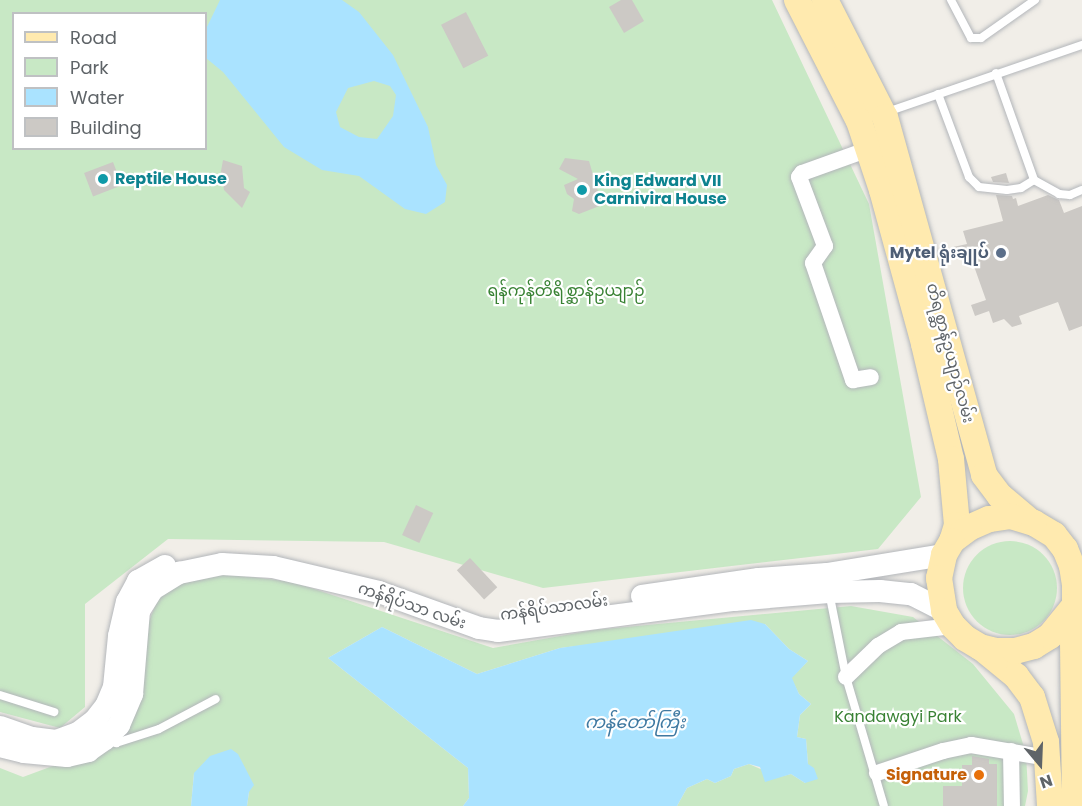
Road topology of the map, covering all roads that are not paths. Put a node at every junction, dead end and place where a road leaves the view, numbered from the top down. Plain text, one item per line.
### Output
1 (797, 0) edge
2 (825, 0) edge
3 (951, 0) edge
4 (1035, 0) edge
5 (1082, 45) edge
6 (996, 73) junction
7 (938, 94) junction
8 (871, 117) junction
9 (869, 149) junction
10 (1034, 180) junction
11 (1082, 190) edge
12 (871, 377) dead end
13 (1044, 529) junction
14 (1082, 544) edge
15 (948, 548) junction
16 (828, 583) junction
17 (417, 598) joint
18 (1078, 599) edge
19 (948, 619) junction
20 (980, 647) junction
21 (846, 677) junction
22 (0, 695) edge
23 (216, 699) dead end
24 (54, 712) dead end
25 (0, 727) edge
26 (103, 731) junction
27 (0, 746) edge
28 (1011, 752) junction
29 (1047, 758) junction
30 (877, 774) junction
31 (884, 806) edge
32 (1012, 806) edge
33 (1050, 806) edge
34 (1075, 806) edge

1 - 8 main road, တိရစ္ဆာန်ဥယျာဉ်လမ်း
2 - 8 main road, တိရစ္ဆာန်ဥယျာဉ်လမ်း
3 - 4 lane
5 - 6 lane
6 - 7 lane
6 - 10 lane
7 - 8 lane
7 - 10 lane
8 - 9 main road, တိရစ္ဆာန်ဥယျာဉ်လမ်း
8 - 13 main road, တိရစ္ဆာန်ဥယျာဉ်လမ်း
9 - 12 street
9 - 15 main road, တိရစ္ဆာန်ဥယျာဉ်လမ်း
10 - 11 lane
13 - 14 main road
13 - 15 main road
13 - 18 main road
15 - 16 main road, ကန်ရိပ်သာလမ်း
15 - 19 main road
16 - 17 main road, ကန်ရိပ်သာလမ်း
16 - 19 main road
16 - 21 lane
17 - 26 main road, ကန်ရိပ်သာ လမ်း
18 - 20 main road
18 - 34 main road
19 - 20 main road
19 - 21 street
20 - 29 main road
21 - 30 lane
22 - 24 lane
23 - 26 lane
25 - 26 main road
26 - 27 main road, ကန်ရိပ်သာ လမ်း
28 - 29 street
28 - 30 street
28 - 32 street
29 - 33 main road
30 - 31 lane

